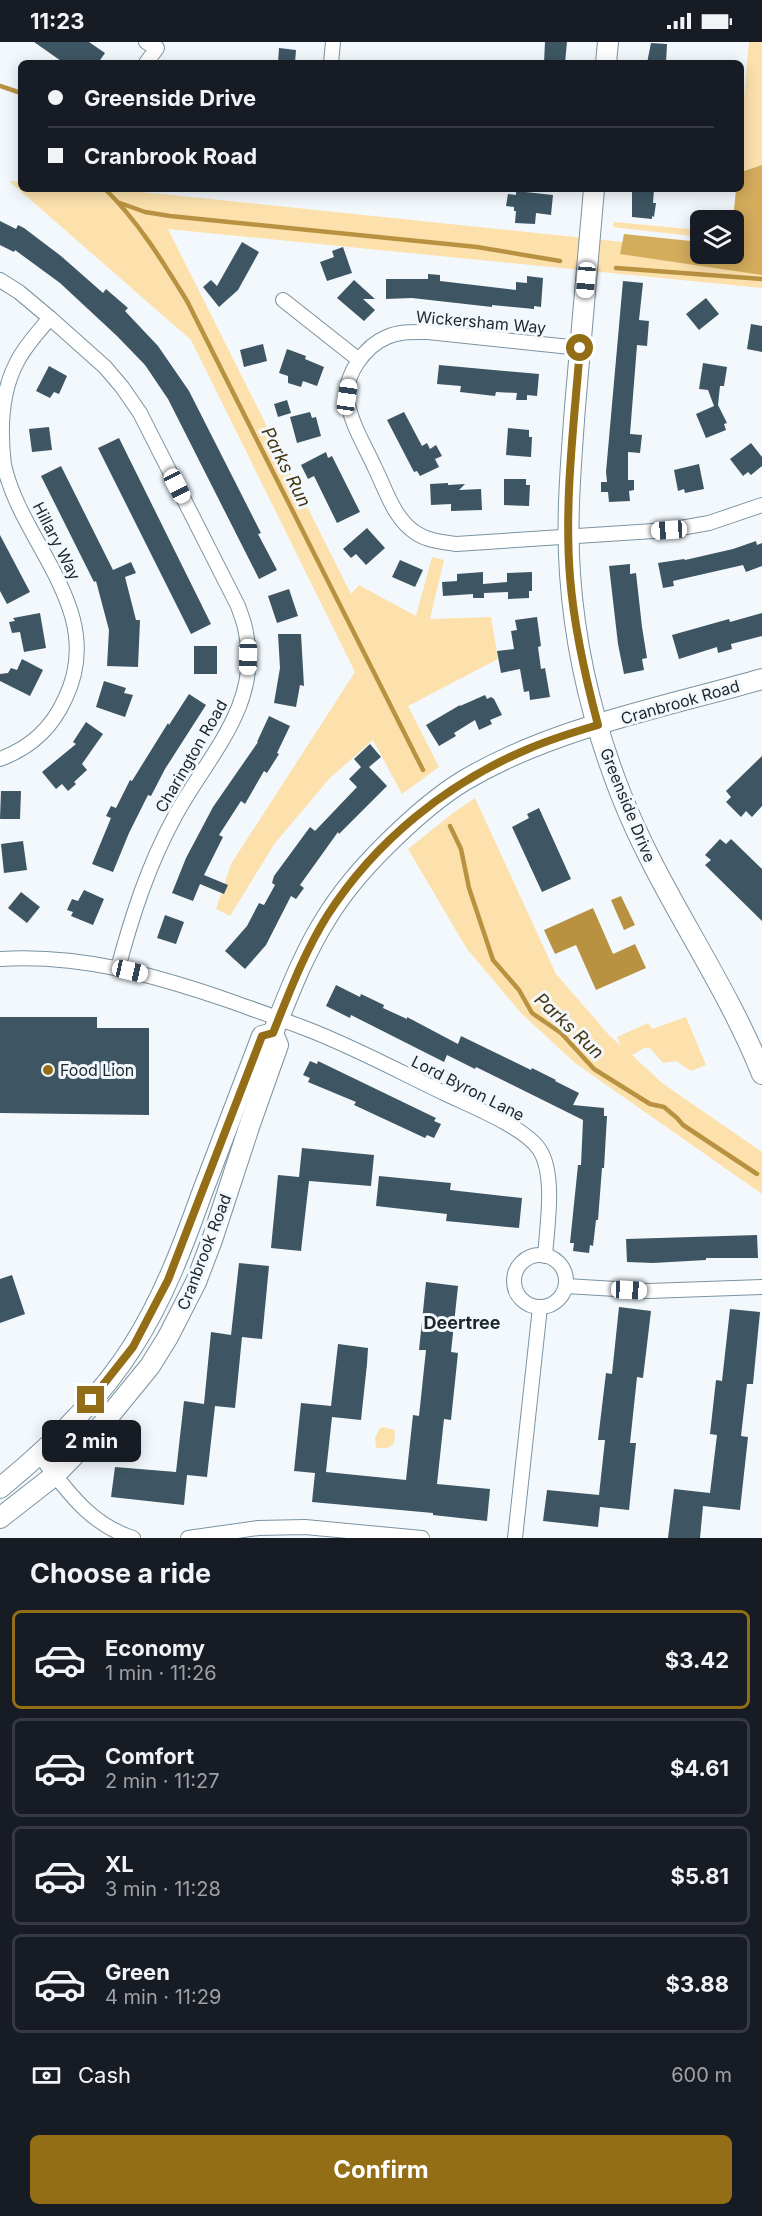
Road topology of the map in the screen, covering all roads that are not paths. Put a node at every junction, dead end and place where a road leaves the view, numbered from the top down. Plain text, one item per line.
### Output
1 (146, 42) edge
2 (333, 42) edge
3 (608, 42) edge
4 (148, 60) edge
5 (331, 60) edge
6 (606, 60) edge
7 (594, 192) edge
8 (0, 280) edge
9 (283, 300) dead end
10 (50, 318) junction
11 (580, 348) junction
12 (359, 360) junction
13 (762, 505) edge
14 (568, 537) junction
15 (762, 680) edge
16 (598, 725) junction
17 (0, 759) edge
18 (0, 959) edge
19 (118, 968) junction
20 (276, 1026) junction
21 (762, 1074) edge
22 (545, 1256) junction
23 (566, 1286) junction
24 (762, 1287) edge
25 (540, 1307) junction
26 (39, 1455) junction
27 (55, 1475) junction
28 (0, 1488) edge
29 (0, 1518) edge
30 (133, 1538) edge
31 (188, 1538) edge
32 (422, 1538) edge
33 (515, 1538) edge

1 - 4 street
2 - 5 street
3 - 6 street
7 - 11 street, Greenside Drive
8 - 10 street, Charington Road
9 - 12 street
10 - 17 street, Hillary Way
10 - 19 street, Charington Road
11 - 12 street, Wickersham Way
11 - 14 street, Greenside Drive
12 - 14 street, Wickersham Way
13 - 14 street, Wickersham Way
14 - 16 street, Greenside Drive
15 - 16 street, Cranbrook Road
16 - 20 street, Cranbrook Road
16 - 21 street, Greenside Drive
18 - 19 street, Lord Byron Lane
19 - 20 street, Lord Byron Lane
20 - 22 street, Lord Byron Lane
20 - 26 street, Cranbrook Road
20 - 27 street, Cranbrook Road
22 - 23 street
22 - 25 street
23 - 24 street
23 - 25 street
25 - 33 street
26 - 27 street
26 - 28 street, Cranbrook Road
27 - 29 street, Cranbrook Road
27 - 30 street
31 - 32 street

